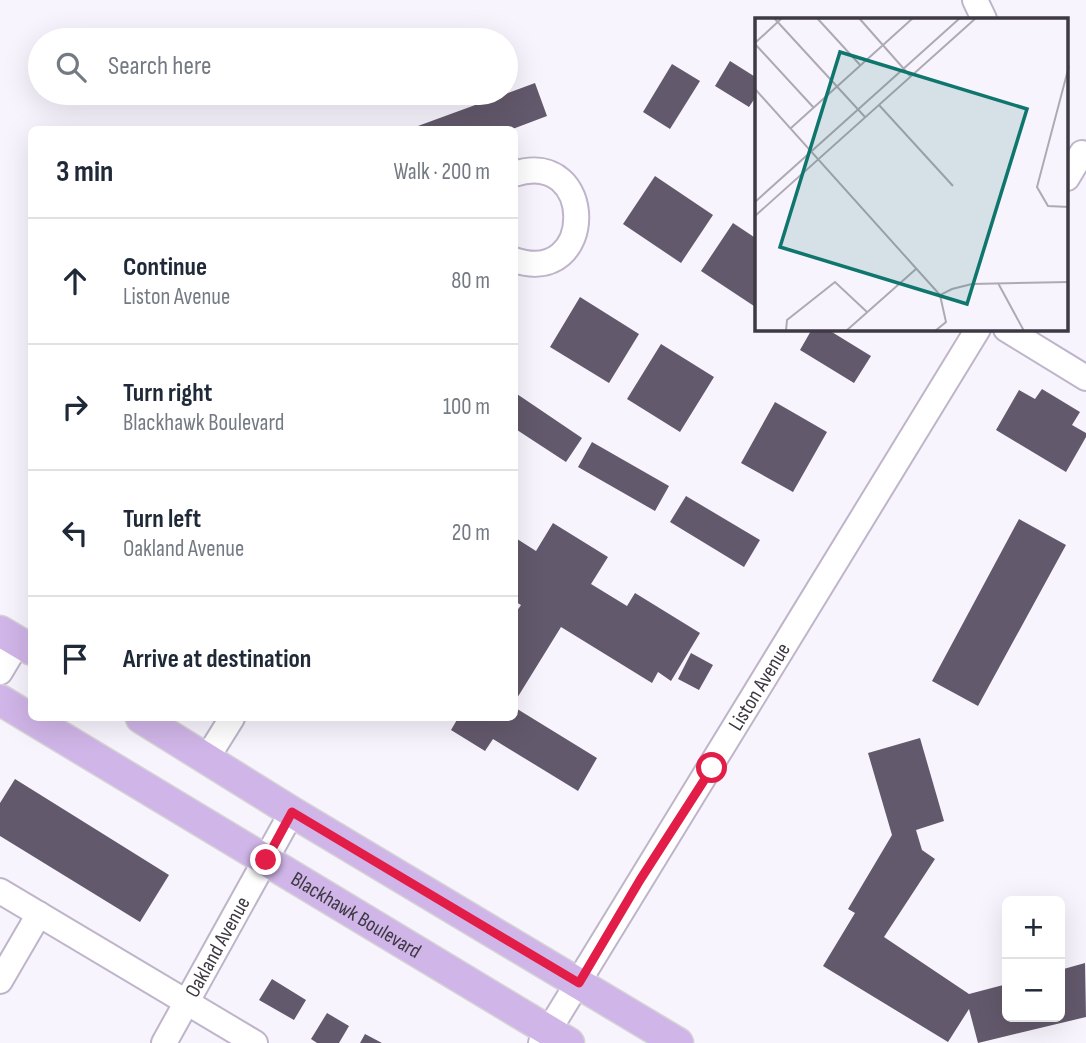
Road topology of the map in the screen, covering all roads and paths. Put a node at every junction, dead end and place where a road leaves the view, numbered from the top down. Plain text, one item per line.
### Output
1 (975, 0) edge
2 (984, 18) edge
3 (1078, 146) edge
4 (518, 174) edge
5 (1068, 175) edge
6 (518, 261) edge
7 (977, 331) edge
8 (1009, 331) edge
9 (1086, 378) edge
10 (17, 641) edge
11 (0, 672) edge
12 (0, 699) edge
13 (28, 716) edge
14 (36, 721) edge
15 (147, 721) edge
16 (230, 721) edge
17 (207, 758) junction
18 (292, 812) junction
19 (266, 860) junction
20 (0, 891) edge
21 (39, 914) junction
22 (0, 981) edge
23 (579, 983) junction
24 (187, 1002) junction
25 (553, 1039) edge
26 (164, 1043) edge
27 (255, 1043) edge
28 (678, 1043) edge

1 - 2 street
3 - 5 street
4 - 6 street
7 - 23 street, Liston Avenue
8 - 9 street
10 - 11 street
12 - 13 main road, Blackhawk Boulevard
14 - 19 main road, Blackhawk Boulevard
15 - 17 main road
16 - 17 street
17 - 18 main road
18 - 19 street, Oakland Avenue
18 - 23 main road
19 - 24 street, Oakland Avenue
19 - 25 main road, Blackhawk Boulevard
20 - 21 street
21 - 22 street
21 - 24 street
23 - 25 street, Liston Avenue
23 - 28 main road
24 - 26 street, Oakland Avenue
24 - 27 street

